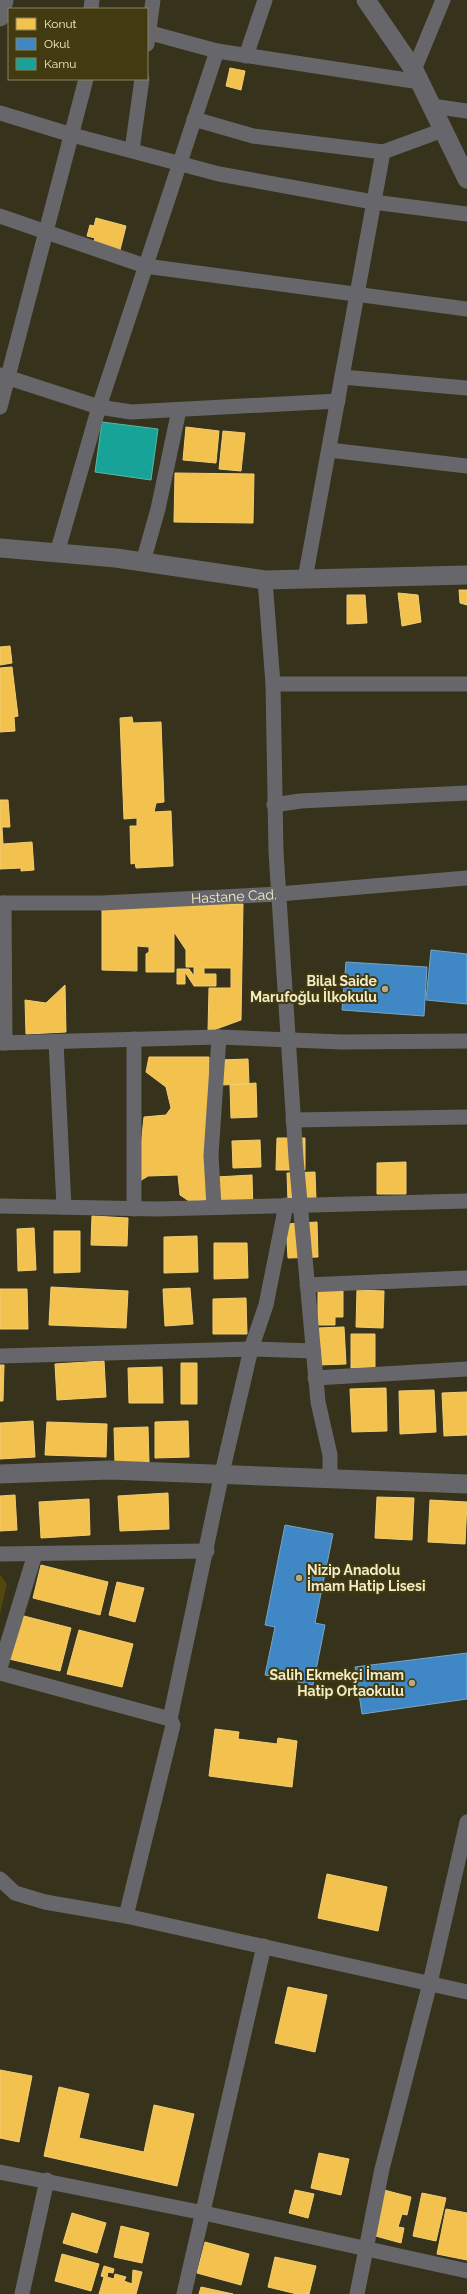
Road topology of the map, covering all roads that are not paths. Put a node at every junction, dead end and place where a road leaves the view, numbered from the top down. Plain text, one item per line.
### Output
1 (153, 0) edge
2 (265, 0) edge
3 (366, 0) edge
4 (442, 0) edge
5 (148, 36) edge
6 (217, 51) junction
7 (246, 56) junction
8 (417, 76) junction
9 (86, 80) edge
10 (142, 80) edge
11 (432, 106) junction
12 (467, 111) edge
13 (0, 113) edge
14 (194, 119) junction
15 (443, 130) junction
16 (72, 135) junction
17 (132, 150) junction
18 (383, 152) junction
19 (180, 162) junction
20 (467, 178) edge
21 (373, 202) junction
22 (467, 214) edge
23 (0, 216) edge
24 (46, 233) junction
25 (145, 266) junction
26 (357, 294) junction
27 (467, 309) edge
28 (4, 376) edge
29 (342, 377) junction
30 (467, 388) edge
31 (338, 401) junction
32 (0, 407) edge
33 (99, 407) junction
34 (179, 410) junction
35 (329, 450) junction
36 (467, 466) edge
37 (0, 548) edge
38 (56, 553) junction
39 (143, 562) junction
40 (467, 576) edge
41 (305, 579) junction
42 (265, 580) junction
43 (274, 684) junction
44 (467, 684) edge
45 (467, 793) edge
46 (274, 805) junction
47 (467, 878) edge
48 (279, 894) junction
49 (2, 903) edge
50 (219, 1037) junction
51 (134, 1039) junction
52 (288, 1040) junction
53 (467, 1041) edge
54 (56, 1042) junction
55 (2, 1043) edge
56 (467, 1117) edge
57 (293, 1120) junction
58 (467, 1201) edge
59 (293, 1205) junction
60 (0, 1206) edge
61 (64, 1207) junction
62 (214, 1207) junction
63 (134, 1209) junction
64 (467, 1278) edge
65 (307, 1285) junction
66 (251, 1349) junction
67 (313, 1351) junction
68 (0, 1356) edge
69 (467, 1369) edge
70 (315, 1378) junction
71 (222, 1473) junction
72 (0, 1474) edge
73 (330, 1478) junction
74 (467, 1484) edge
75 (207, 1551) junction
76 (0, 1554) edge
77 (35, 1554) junction
78 (0, 1668) edge
79 (0, 1673) edge
80 (170, 1719) junction
81 (467, 1822) edge
82 (0, 1881) edge
83 (126, 1916) junction
84 (264, 1946) junction
85 (430, 1983) junction
86 (467, 1992) edge
87 (0, 2172) edge
88 (47, 2180) junction
89 (204, 2213) junction
90 (366, 2248) junction
91 (467, 2271) edge
92 (22, 2294) edge
93 (184, 2294) edge
94 (357, 2294) edge

1 - 5 street
2 - 7 street
3 - 8 street
4 - 8 street
5 - 6 street
6 - 7 street
6 - 14 street
7 - 8 street
8 - 11 street
9 - 16 street
10 - 17 street
11 - 12 street
11 - 15 street
13 - 16 street
14 - 18 street
14 - 19 street
15 - 18 street
15 - 20 street
16 - 17 street
16 - 24 street
17 - 19 street
18 - 21 street
19 - 21 street
19 - 25 street
21 - 22 street
21 - 26 street
23 - 24 street
24 - 25 street
24 - 28 street
25 - 26 street
25 - 33 street
26 - 27 street
26 - 29 street
28 - 32 street
28 - 33 street
29 - 30 street
29 - 31 street
31 - 34 street
31 - 35 street
33 - 34 street
33 - 38 street
34 - 39 street
35 - 36 street
35 - 41 street
37 - 38 street
38 - 39 street
39 - 42 street
40 - 41 street
41 - 42 street
42 - 43 street
43 - 44 street
43 - 46 street
45 - 46 street
46 - 48 street
47 - 48 street, Hastane Cad.
48 - 49 street, Hastane Cad.
48 - 52 street
49 - 55 street
50 - 51 street
50 - 52 street
50 - 62 street
51 - 54 street
51 - 63 street
52 - 53 street
52 - 57 street
54 - 55 street
54 - 61 street
56 - 57 street
57 - 59 street
58 - 59 street
59 - 62 street
59 - 65 street
59 - 66 street
60 - 61 street
61 - 63 street
62 - 63 street
64 - 65 street
65 - 67 street
66 - 67 street
66 - 68 street
66 - 71 street
67 - 70 street
69 - 70 street
70 - 73 street
71 - 72 street
71 - 73 street
71 - 75 street
73 - 74 street
75 - 77 street
75 - 80 street
76 - 77 street
77 - 78 street
79 - 80 street
80 - 83 street
81 - 85 street
82 - 83 street
83 - 84 street
84 - 85 street
84 - 89 street
85 - 86 street
85 - 90 street
87 - 88 street
88 - 89 street
88 - 92 street
89 - 90 street
89 - 93 street
90 - 91 street
90 - 94 street

